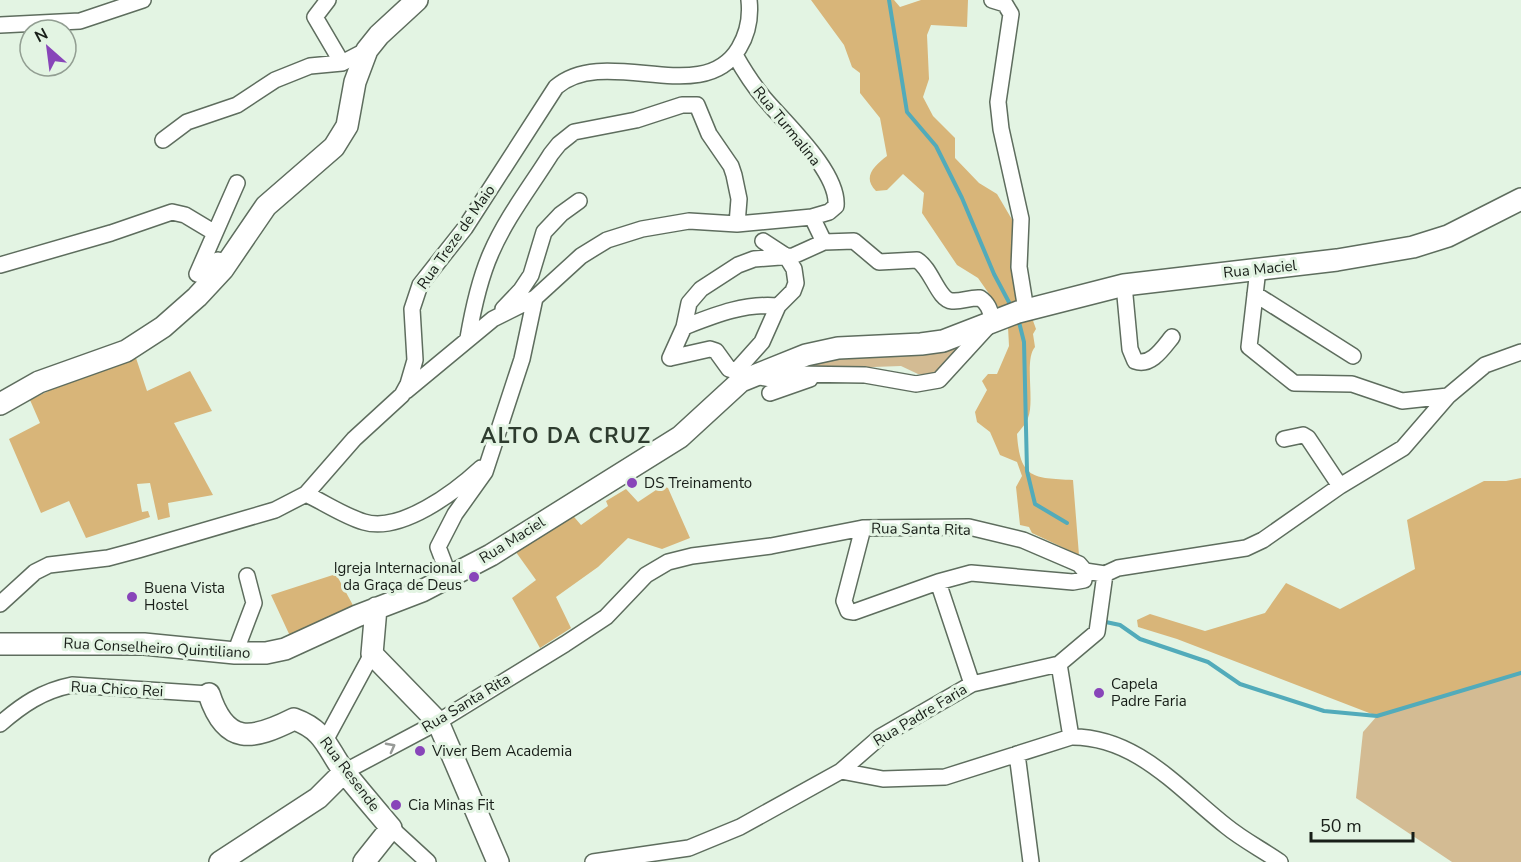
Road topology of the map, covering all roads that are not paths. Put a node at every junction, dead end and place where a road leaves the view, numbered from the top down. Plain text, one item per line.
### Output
1 (143, 0) edge
2 (328, 0) edge
3 (417, 0) edge
4 (749, 0) edge
5 (992, 0) edge
6 (0, 25) edge
7 (367, 50) junction
8 (735, 55) junction
9 (342, 63) junction
10 (163, 140) dead end
11 (237, 183) dead end
12 (1521, 199) edge
13 (579, 201) dead end
14 (812, 217) junction
15 (256, 218) junction
16 (737, 224) junction
17 (214, 233) junction
18 (763, 241) dead end
19 (824, 242) junction
20 (786, 256) junction
21 (0, 265) edge
22 (1257, 269) junction
23 (1124, 285) junction
24 (1256, 294) junction
25 (535, 298) junction
26 (778, 306) junction
27 (1010, 315) junction
28 (493, 319) junction
29 (684, 327) junction
30 (1172, 337) dead end
31 (468, 338) junction
32 (1521, 352) edge
33 (1353, 356) dead end
34 (744, 376) junction
35 (816, 376) junction
36 (770, 393) dead end
37 (402, 395) junction
38 (1448, 396) junction
39 (0, 404) edge
40 (1284, 439) dead end
41 (486, 463) junction
42 (1340, 486) junction
43 (306, 494) junction
44 (863, 528) junction
45 (1086, 571) junction
46 (1105, 574) junction
47 (247, 576) dead end
48 (449, 576) junction
49 (938, 582) junction
50 (0, 604) edge
51 (376, 608) junction
52 (0, 644) edge
53 (235, 653) junction
54 (372, 654) junction
55 (1059, 664) junction
56 (972, 684) junction
57 (209, 694) joint
58 (438, 722) junction
59 (0, 724) edge
60 (1071, 737) junction
61 (326, 740) junction
62 (1017, 754) junction
63 (841, 771) junction
64 (344, 772) junction
65 (391, 828) junction
66 (220, 862) edge
67 (364, 862) edge
68 (428, 862) edge
69 (498, 862) edge
70 (593, 862) edge
71 (1031, 862) edge
72 (1280, 862) edge

1 - 6 street
2 - 9 street
3 - 7 main road
4 - 8 street
5 - 27 street
7 - 9 street
7 - 15 main road
8 - 14 street, Rua Turmalina
8 - 37 street, Rua Treze de Maio
9 - 10 street
11 - 17 street
12 - 22 main road, Rua Maciel
13 - 28 street
14 - 16 street
14 - 19 street
15 - 17 street
15 - 39 main road
16 - 25 street
16 - 31 street
17 - 21 street
18 - 20 street
19 - 20 street
19 - 27 street
20 - 26 street
20 - 29 street
22 - 23 main road, Rua Maciel
22 - 24 street
23 - 27 main road, Rua Maciel
23 - 30 street
24 - 33 street
24 - 38 street
25 - 28 street
25 - 41 street
26 - 29 street
26 - 34 street
27 - 34 main road, Rua Maciel
27 - 35 street
28 - 31 street
29 - 34 street
31 - 37 street
32 - 38 street, Rua Santa Rita
34 - 35 street
34 - 48 main road, Rua Maciel
35 - 36 street
37 - 43 street, Rua Treze de Maio
38 - 42 street, Rua Santa Rita
40 - 42 street
41 - 43 street
41 - 48 street
42 - 46 street, Rua Santa Rita
43 - 50 street, Rua Treze de Maio
44 - 45 street, Rua Santa Rita
44 - 49 street
44 - 58 street, Rua Santa Rita
45 - 46 street, Rua Santa Rita
45 - 49 street
46 - 55 street, Rua Padre Faria
47 - 53 street
48 - 51 main road, Rua Maciel
49 - 56 street
51 - 53 main road, Rua Conselheiro Quintiliano
51 - 54 main road
52 - 53 main road, Rua Conselheiro Quintiliano
54 - 58 main road
54 - 61 street
55 - 56 street, Rua Padre Faria
55 - 60 street
56 - 63 street, Rua Padre Faria
57 - 59 street, Rua Chico Rei
57 - 61 main road, Rua Resende
64 -> 58 street, Rua Santa Rita
58 - 69 main road
60 - 62 street
60 - 72 street
61 - 64 main road, Rua Resende
62 - 63 street
62 - 71 street
63 - 70 street, Rua Padre Faria
64 - 65 main road, Rua Resende
64 - 66 main road
65 - 67 main road
65 - 68 street, Rua Resende

